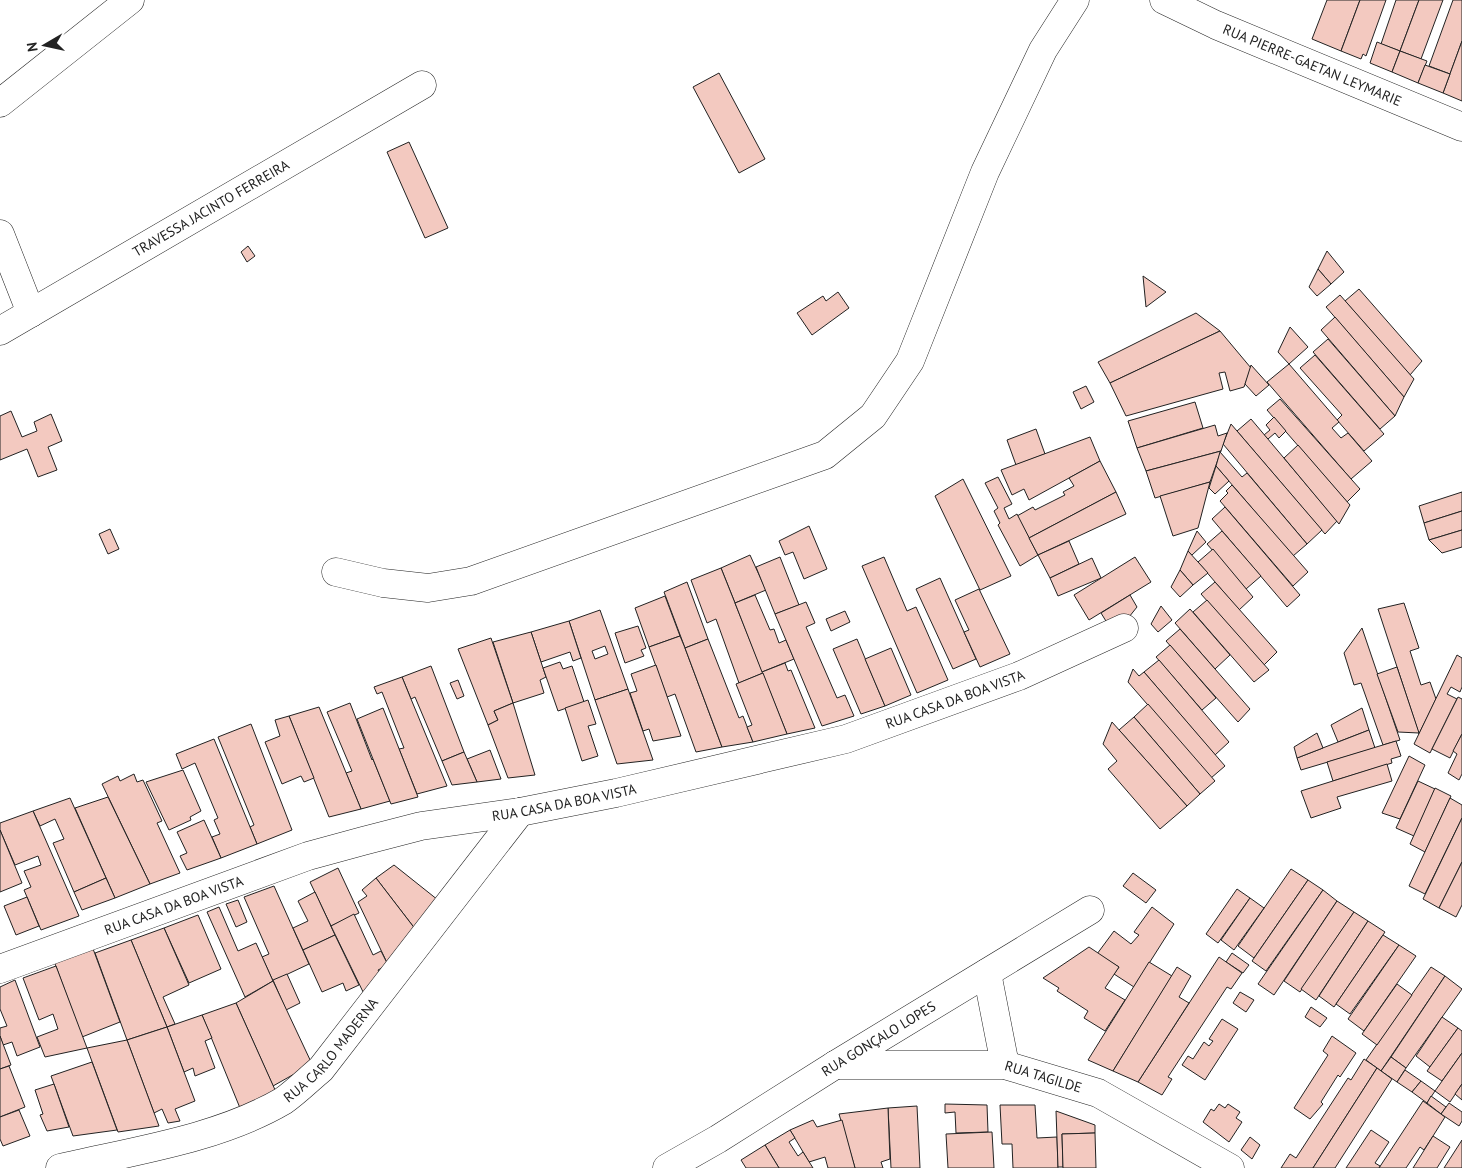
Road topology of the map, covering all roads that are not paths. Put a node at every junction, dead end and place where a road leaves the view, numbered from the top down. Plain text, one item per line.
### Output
1 (130, 0) edge
2 (1075, 0) edge
3 (1164, 0) edge
4 (422, 85) dead end
5 (0, 104) edge
6 (1462, 127) edge
7 (0, 234) edge
8 (31, 313) junction
9 (0, 331) edge
10 (336, 572) dead end
11 (1124, 628) dead end
12 (520, 812) junction
13 (1090, 910) dead end
14 (0, 969) edge
15 (987, 973) junction
16 (835, 1065) junction
17 (1005, 1065) junction
18 (60, 1168) edge
19 (667, 1168) edge
20 (1230, 1168) edge

1 - 5 street
2 - 10 street
3 - 6 street, RUA PIERRE-GAETAN LEYMARIE
4 - 8 street, TRAVESSA JACINTO FERREIRA
7 - 8 street
8 - 9 street, TRAVESSA JACINTO FERREIRA
11 - 12 street, RUA CASA DA BOA VISTA
12 - 14 street, RUA CASA DA BOA VISTA
12 - 18 street, RUA CARLO MADERNA
13 - 15 street, RUA GONÇALO LOPES
15 - 16 street, RUA GONÇALO LOPES
15 - 17 street
16 - 17 street, RUA TAGILDE
16 - 19 street, RUA GONÇALO LOPES
17 - 20 street, RUA TAGILDE

